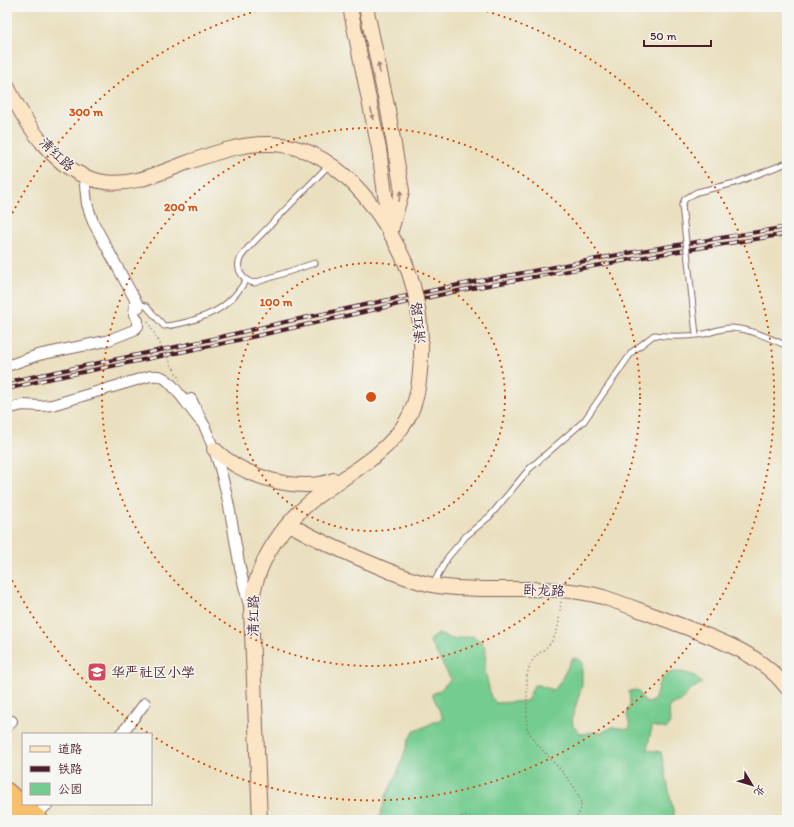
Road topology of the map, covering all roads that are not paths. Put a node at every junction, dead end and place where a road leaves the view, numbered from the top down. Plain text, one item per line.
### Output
1 (350, 7) edge
2 (366, 7) edge
3 (7, 86) edge
4 (787, 163) edge
5 (330, 164) junction
6 (84, 176) junction
7 (390, 234) junction
8 (315, 263) dead end
9 (246, 280) junction
10 (138, 306) junction
11 (696, 335) junction
12 (787, 346) edge
13 (7, 366) edge
14 (192, 399) dead end
15 (7, 409) edge
16 (205, 426) junction
17 (214, 449) junction
18 (353, 472) junction
19 (289, 524) junction
20 (432, 585) junction
21 (251, 610) junction
22 (787, 688) edge
23 (145, 703) dead end
24 (121, 733) edge
25 (7, 792) edge
26 (47, 805) edge
27 (7, 810) edge
28 (31, 819) edge
29 (260, 820) edge

1 -> 7 main road
7 -> 2 main road
3 - 6 main road, 清红路
4 - 11 lane, bridge
5 - 6 main road, 清红路
5 - 7 main road, 清红路
5 - 9 lane
6 - 10 street
7 - 18 main road, 清红路, bridge
8 - 9 lane
9 - 10 lane
10 - 13 street
11 - 12 lane
11 - 20 lane
14 - 16 street
15 - 16 street
16 - 17 street
17 - 18 main road
17 - 21 street
18 - 19 main road, 清红路
19 - 20 main road, 卧龙路
19 - 21 main road, 清红路
20 - 22 main road, 卧龙路
21 - 29 main road, 清红路
23 - 24 street
25 - 28 highway
26 - 28 street
27 - 28 highway

